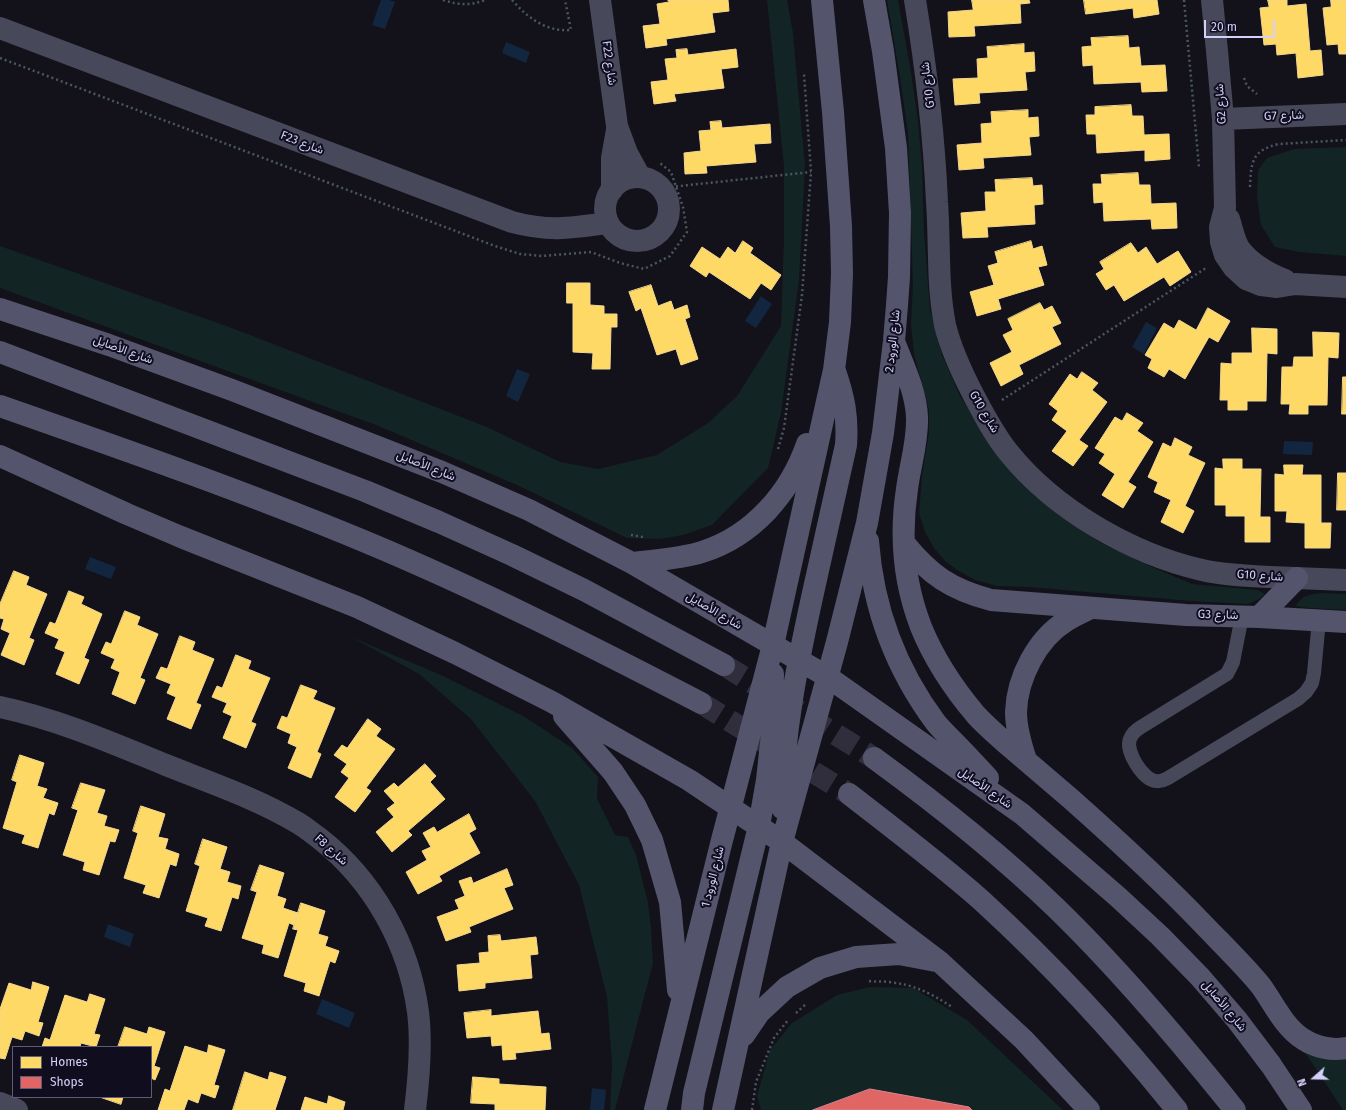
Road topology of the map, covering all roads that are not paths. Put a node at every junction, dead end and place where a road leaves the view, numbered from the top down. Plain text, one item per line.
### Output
1 (600, 0) edge
2 (822, 0) edge
3 (874, 0) edge
4 (915, 0) edge
5 (1212, 0) edge
6 (0, 28) edge
7 (1346, 114) edge
8 (1223, 119) junction
9 (617, 126) junction
10 (640, 177) junction
11 (612, 190) junction
12 (1225, 208) junction
13 (608, 223) junction
14 (1295, 284) junction
15 (1346, 287) edge
16 (0, 309) edge
17 (894, 342) junction
18 (0, 352) edge
19 (834, 370) junction
20 (0, 406) edge
21 (0, 456) edge
22 (867, 523) junction
23 (904, 543) junction
24 (632, 563) junction
25 (1298, 578) junction
26 (1346, 580) edge
27 (1091, 608) junction
28 (1250, 616) junction
29 (1319, 620) junction
30 (1346, 622) edge
31 (773, 644) junction
32 (798, 659) junction
33 (724, 665) tunnel mouth
34 (828, 676) junction
35 (0, 692) edge
36 (552, 702) junction
37 (701, 702) tunnel mouth
38 (0, 706) edge
39 (73, 728) junction
40 (874, 758) tunnel mouth
41 (1026, 760) junction
42 (849, 794) tunnel mouth
43 (731, 808) junction
44 (1022, 814) junction
45 (759, 826) junction
46 (782, 842) junction
47 (940, 962) junction
48 (680, 1006) junction
49 (738, 1044) junction
50 (1346, 1048) edge
51 (0, 1104) edge
52 (17, 1110) edge
53 (415, 1110) edge
54 (655, 1110) edge
55 (692, 1110) edge
56 (723, 1110) edge
57 (1089, 1110) edge
58 (1177, 1110) edge
59 (1235, 1110) edge
60 (1301, 1110) edge

1 - 9 street, F22 شارع
2 - 19 main road
3 - 17 main road, شارع الورود 2
4 - 25 street, G10 شارع
5 - 8 street, G2 شارع
6 - 13 street, F23 شارع
7 - 8 street, G7 شارع
8 - 12 street, G2 شارع
9 - 10 street, F22 شارع
9 - 11 street, F22 شارع
10 - 11 street
10 - 13 street
11 - 13 street, F22 شارع
12 - 14 street, G2 شارع
12 - 14 street, G2 شارع
14 - 15 street, G2 شارع
16 - 24 main road, شارع الأصايل
17 - 22 main road, شارع الورود 2
17 - 23 main road
18 - 33 main road
19 - 24 main road
19 - 31 main road
19 - 32 main road
20 - 37 main road
21 - 36 main road
22 - 34 main road, شارع الورود 2
22 - 44 main road
23 - 27 main road, G3 شارع
23 - 41 main road
24 - 31 main road, شارع الأصايل
25 - 26 street, G10 شارع
25 - 28 main road
27 - 28 main road, G3 شارع
27 - 41 main road
28 - 29 main road, G3 شارع
28 - 29 lane
29 - 30 main road, G3 شارع
31 - 32 main road, شارع الأصايل
31 - 43 main road, شارع الورود 1
31 - 45 main road
32 - 34 main road, شارع الأصايل
32 - 46 main road
34 - 44 main road, شارع الأصايل
34 - 46 main road
35 - 39 street
36 - 43 main road
36 - 48 main road
38 - 39 street
39 - 53 street, F8 شارع
40 - 59 main road
41 - 50 main road
42 - 58 main road
43 - 45 main road
43 - 48 main road, شارع الورود 1
44 - 60 main road, شارع الأصايل
45 - 46 main road
45 - 55 main road
46 - 47 main road
46 - 49 main road
47 - 49 main road
47 - 57 main road
48 - 54 main road, شارع الورود 1
49 - 56 main road
51 - 52 street

